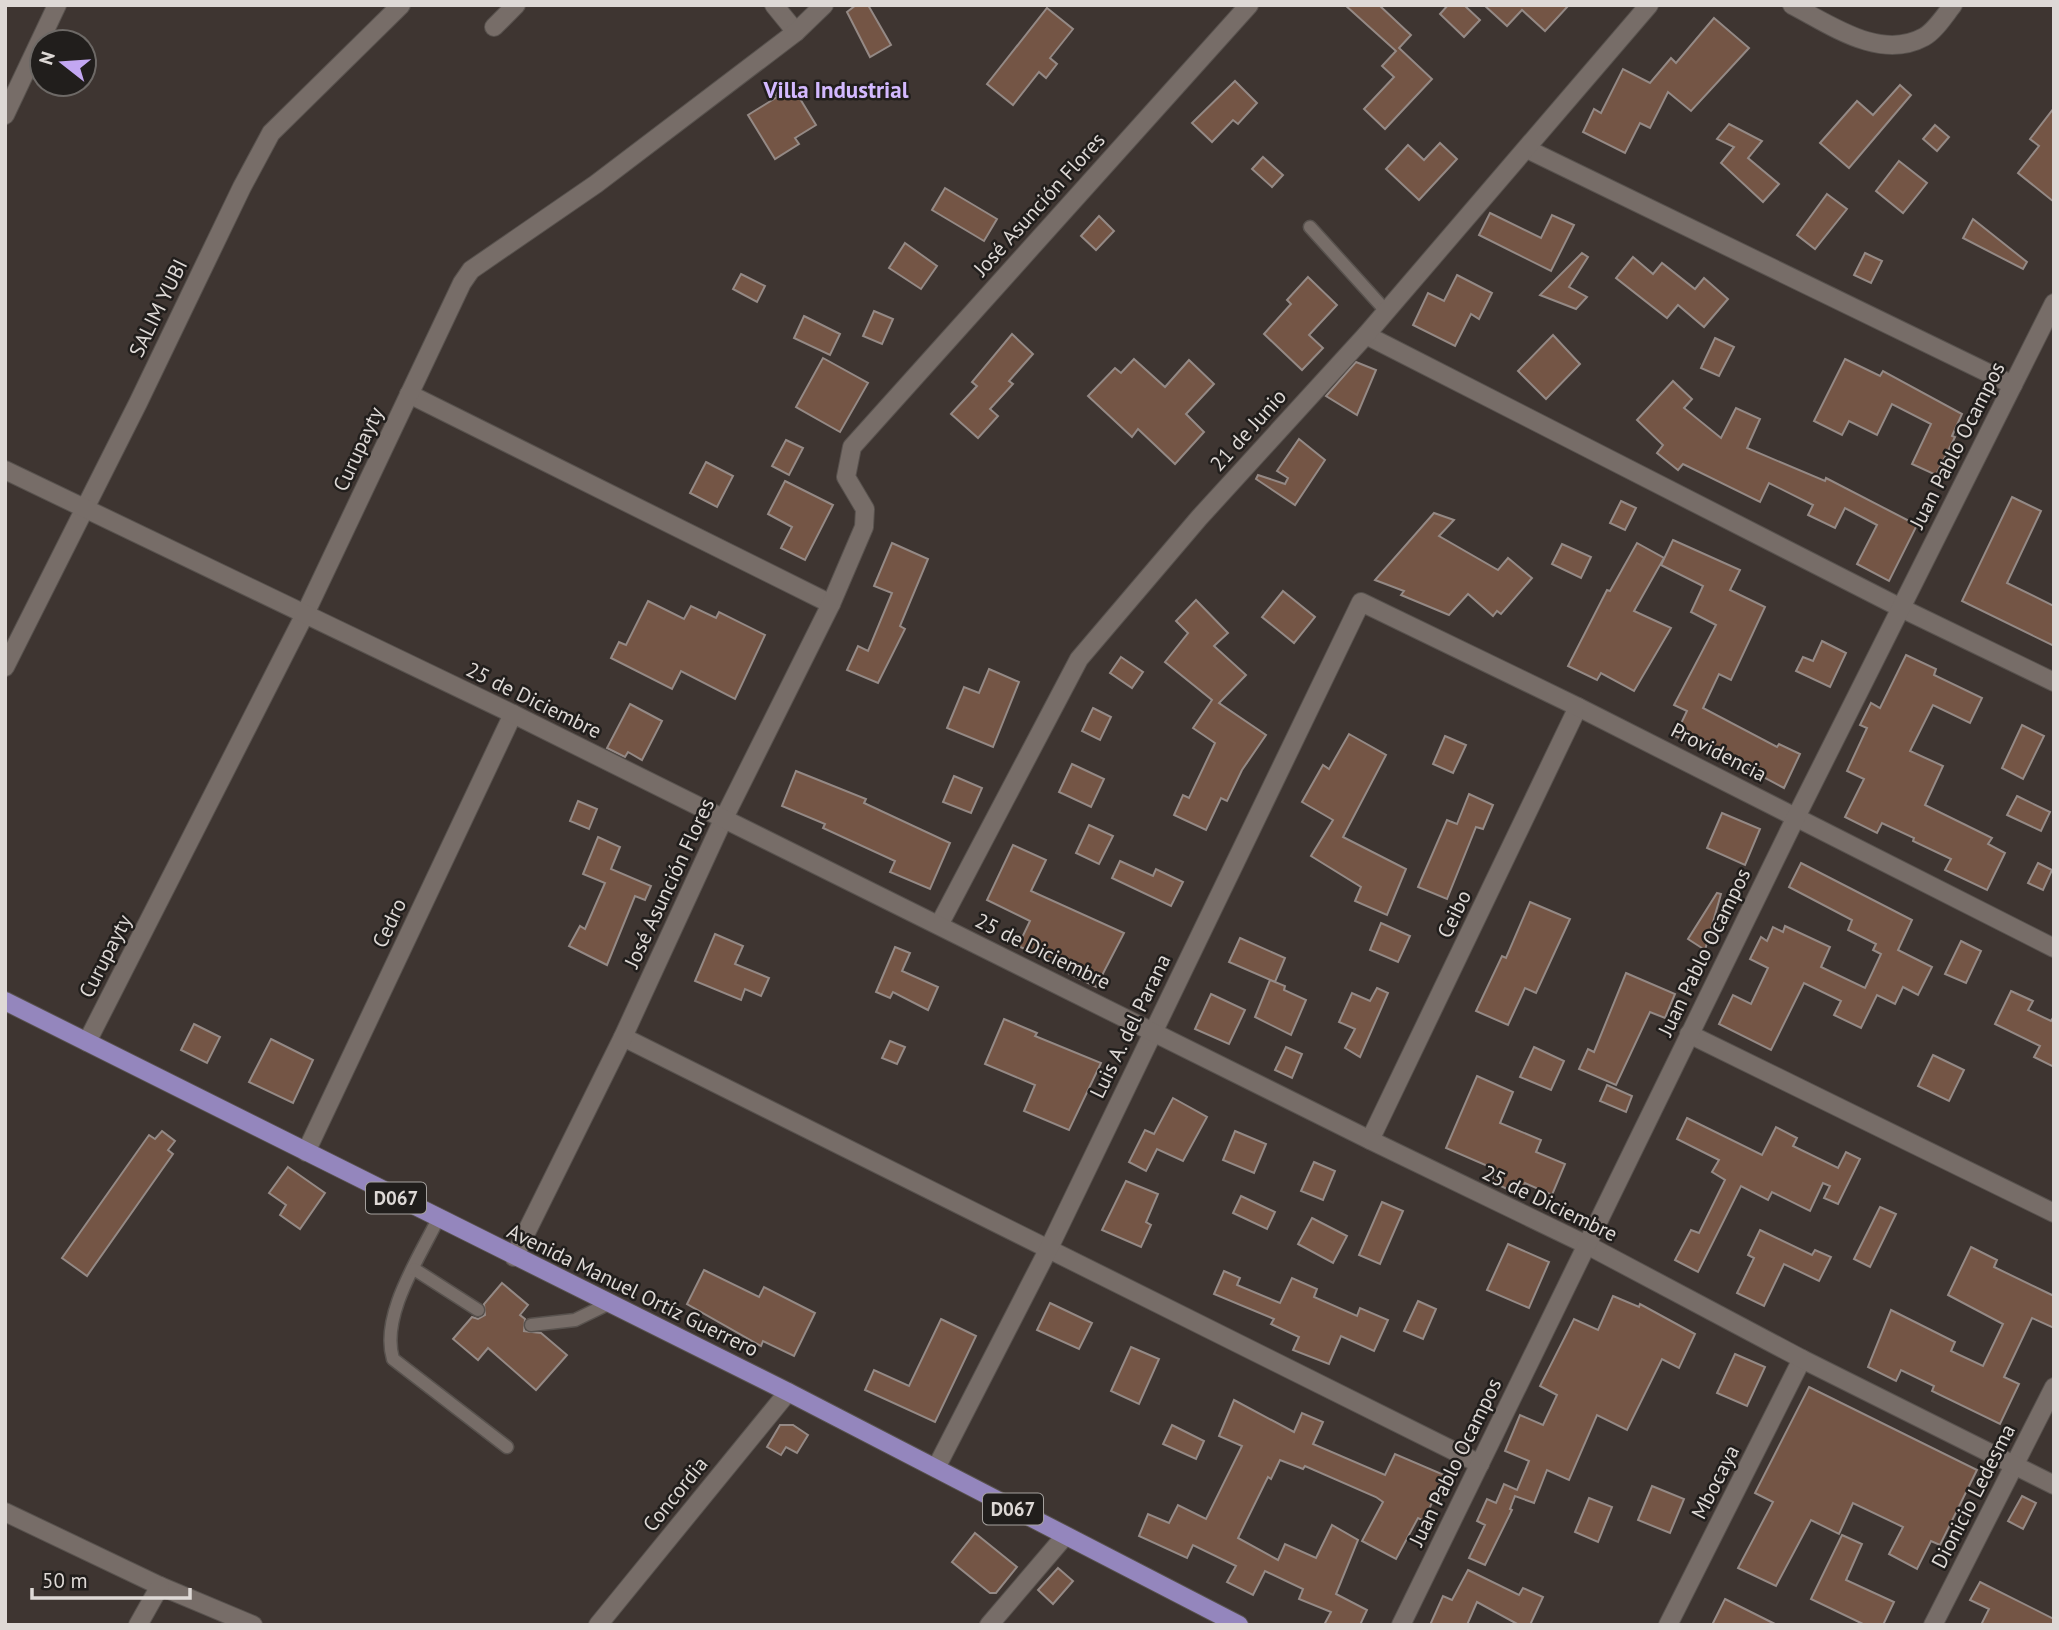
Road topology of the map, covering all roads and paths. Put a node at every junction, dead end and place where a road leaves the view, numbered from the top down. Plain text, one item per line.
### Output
1 (57, 5) edge
2 (401, 5) edge
3 (516, 5) edge
4 (774, 5) edge
5 (824, 5) edge
6 (1249, 5) edge
7 (1649, 5) edge
8 (1792, 5) edge
9 (1953, 5) edge
10 (494, 27) dead end
11 (796, 32) junction
12 (5, 114) edge
13 (1527, 149) junction
14 (1310, 226) dead end
15 (2054, 303) edge
16 (1386, 312) junction
17 (1366, 335) junction
18 (2013, 385) junction
19 (409, 394) junction
20 (5, 470) edge
21 (85, 509) junction
22 (1361, 602) joint
23 (831, 604) junction
24 (1901, 608) junction
25 (305, 614) junction
26 (5, 667) edge
27 (2054, 682) edge
28 (1578, 707) junction
29 (513, 713) junction
30 (1796, 817) junction
31 (723, 820) junction
32 (939, 925) junction
33 (2054, 948) edge
34 (5, 1001) edge
35 (1152, 1031) junction
36 (1689, 1034) junction
37 (623, 1037) junction
38 (87, 1042) junction
39 (1370, 1140) junction
40 (306, 1152) junction
41 (2054, 1213) edge
42 (438, 1219) junction
43 (1587, 1245) junction
44 (1049, 1248) junction
45 (514, 1257) junction
46 (414, 1269) junction
47 (608, 1304) junction
48 (478, 1310) dead end
49 (531, 1325) dead end
50 (1802, 1359) junction
51 (2054, 1387) edge
52 (788, 1392) junction
53 (507, 1447) dead end
54 (1480, 1464) junction
55 (2015, 1465) junction
56 (936, 1468) junction
57 (2054, 1485) edge
58 (5, 1512) edge
59 (1065, 1536) junction
60 (160, 1586) junction
61 (138, 1625) edge
62 (253, 1625) edge
63 (598, 1625) edge
64 (989, 1625) edge
65 (1239, 1625) edge
66 (1401, 1625) edge
67 (1668, 1625) edge
68 (1933, 1625) edge

1 - 12 street
2 - 21 street, SALIM YUBI
3 - 10 street
4 - 11 street
5 - 11 street, Curupayty
6 - 23 street, José Asunción Flores
7 - 13 street, 21 de Junio
8 - 9 street
11 - 19 street, Curupayty
13 - 16 street, 21 de Junio
13 - 18 street
14 - 16 lane
15 - 18 street, Juan Pablo Ocampos
16 - 17 street, 21 de Junio
17 - 24 street
17 - 32 street, 21 de Junio
18 - 24 street, Juan Pablo Ocampos
19 - 23 street
19 - 25 street, Curupayty
20 - 21 street, 25 de Diciembre
21 - 25 street, 25 de Diciembre
21 - 26 street, SALIM YUBI
22 - 28 street, Providencia
22 - 35 street, Luis A. del Parana
23 - 31 street, José Asunción Flores
24 - 27 street
24 - 30 street, Juan Pablo Ocampos
25 - 29 street, 25 de Diciembre
25 - 38 street, Curupayty
28 - 30 street, Providencia
28 - 39 street, Ceibo
29 - 31 street, 25 de Diciembre
29 - 40 street, Cedro
30 - 33 street, Providencia
30 - 36 street, Juan Pablo Ocampos
31 - 32 street, 25 de Diciembre
31 - 37 street, José Asunción Flores
32 - 35 street, 25 de Diciembre
34 - 38 main road, Avenida Manuel Ortíz Guerrero / D067
35 - 39 street, 25 de Diciembre
35 - 44 street, Luis A. del Parana
36 - 41 street
36 - 43 street, Juan Pablo Ocampos
37 - 44 street
37 - 45 street, José Asunción Flores
38 - 40 main road, Avenida Manuel Ortíz Guerrero / D067
39 - 43 street, 25 de Diciembre
40 - 42 main road, Avenida Manuel Ortíz Guerrero / D067
42 - 45 main road, Avenida Manuel Ortíz Guerrero / D067
42 - 46 lane
43 - 50 street, 25 de Diciembre
43 - 54 street, Juan Pablo Ocampos
44 - 54 street
44 - 56 street, Luis A. del Parana
45 - 47 main road, Avenida Manuel Ortíz Guerrero / D067
46 - 48 lane
46 - 53 lane
47 - 49 lane
47 - 52 main road, Avenida Manuel Ortíz Guerrero / D067
50 - 55 street, 25 de Diciembre
50 - 67 street, Mbocaya
51 - 55 street, Dionicio Ledesma
52 - 56 main road, Avenida Manuel Ortíz Guerrero / D067
52 - 63 street, Concordia
54 - 66 street, Juan Pablo Ocampos
55 - 57 street, 25 de Diciembre
55 - 68 street, Dionicio Ledesma
56 - 59 main road, Avenida Manuel Ortíz Guerrero / D067
58 - 60 street
59 - 64 street
59 - 65 main road, Avenida Manuel Ortíz Guerrero / D067
60 - 61 street
60 - 62 street

